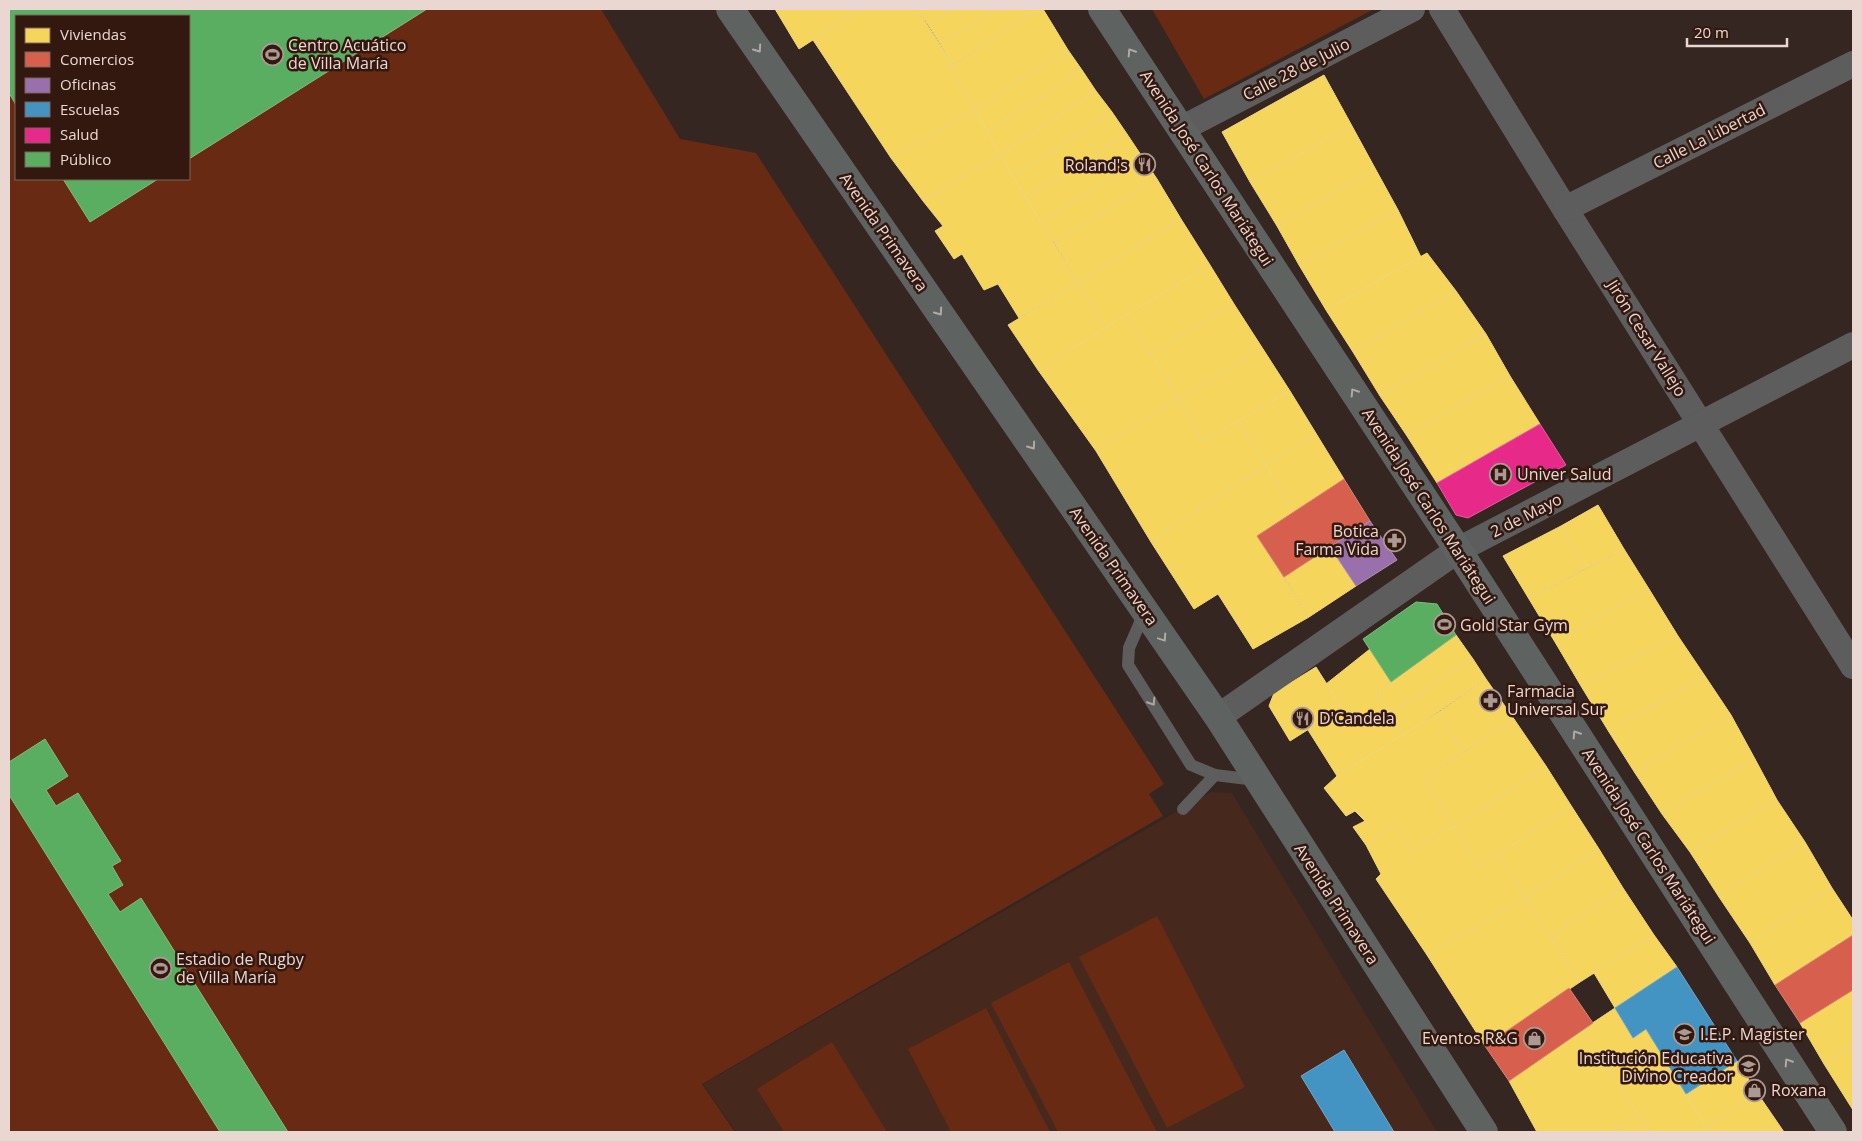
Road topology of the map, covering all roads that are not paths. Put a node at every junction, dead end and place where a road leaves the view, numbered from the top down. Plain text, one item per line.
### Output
1 (730, 9) edge
2 (1102, 9) edge
3 (1412, 9) edge
4 (1442, 9) edge
5 (1853, 64) edge
6 (1181, 129) junction
7 (1565, 209) junction
8 (1853, 345) edge
9 (1701, 424) junction
10 (1458, 550) junction
11 (1145, 611) junction
12 (1844, 631) edge
13 (1853, 666) edge
14 (1218, 717) junction
15 (1215, 774) junction
16 (1259, 781) junction
17 (1183, 809) dead end
18 (1484, 1132) edge
19 (1833, 1132) edge

1 -> 11 street, Avenida Primavera
6 -> 2 street, Avenida José Carlos Mariátegui
3 - 6 street, Calle 28 de Julio
4 - 7 street, Jirón Cesar Vallejo
5 - 7 street, Calle La Libertad
10 -> 6 street, Avenida José Carlos Mariátegui
7 - 9 street, Jirón Cesar Vallejo
8 - 9 street, 2 de Mayo
9 - 10 street, 2 de Mayo
9 - 12 street, Jirón Cesar Vallejo
10 - 14 street, 2 de Mayo
19 -> 10 street, Avenida José Carlos Mariátegui
11 -> 14 street, Avenida Primavera
11 -> 15 lane
12 - 13 street, Jirón Cesar Vallejo
14 - 16 street, Avenida Primavera
15 - 16 lane
15 - 17 lane
16 - 18 street, Avenida Primavera

